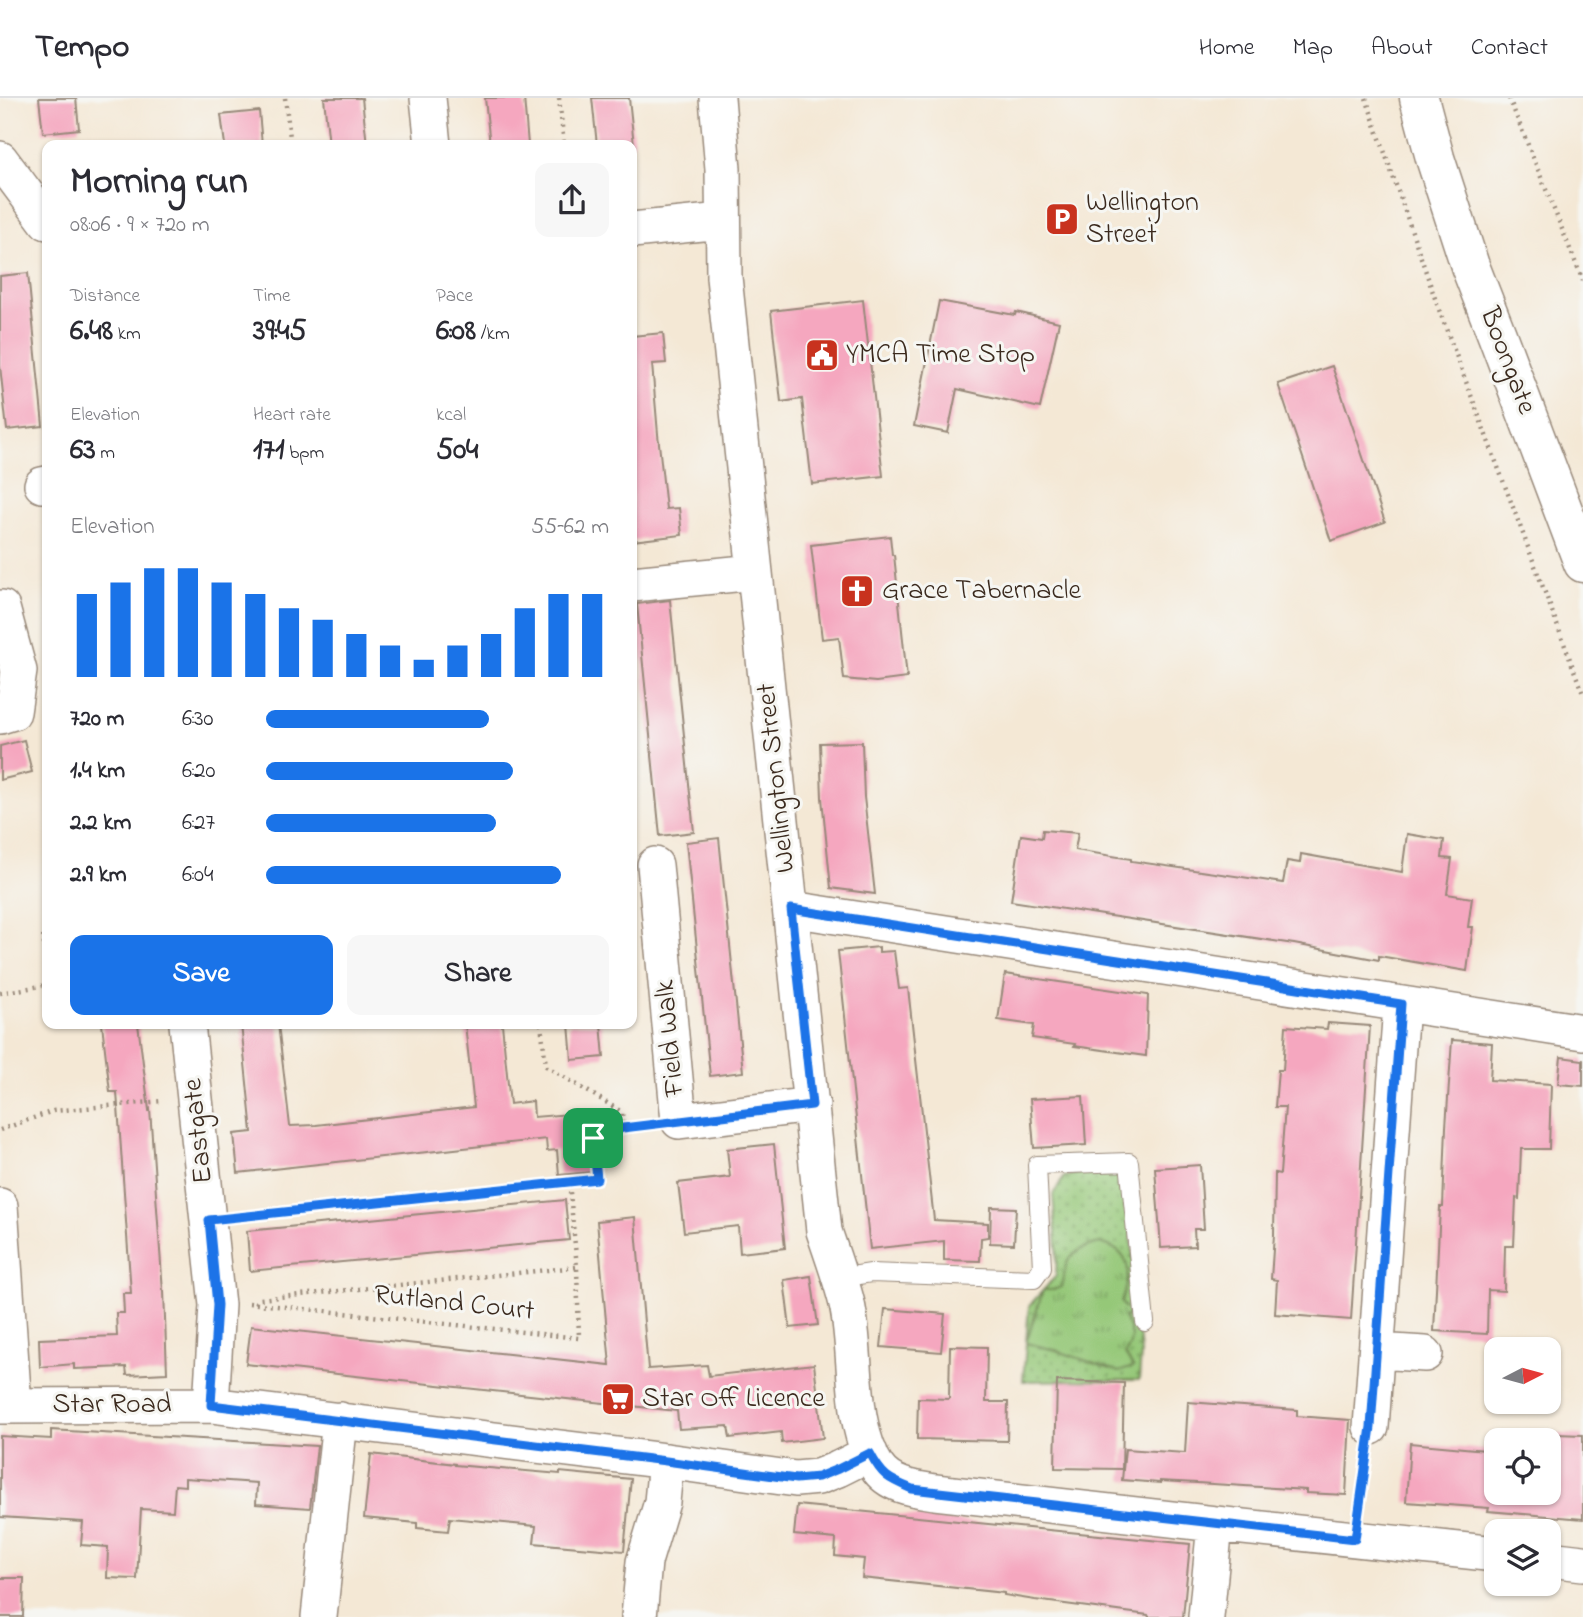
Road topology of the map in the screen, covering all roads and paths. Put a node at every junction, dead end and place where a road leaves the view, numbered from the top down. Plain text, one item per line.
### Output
1 (285, 98) edge
2 (428, 98) edge
3 (559, 98) edge
4 (717, 98) edge
5 (1366, 98) edge
6 (1419, 98) edge
7 (1431, 98) edge
8 (1509, 98) edge
9 (289, 140) edge
10 (432, 140) edge
11 (563, 140) edge
12 (1435, 158) junction
13 (0, 159) edge
14 (42, 215) edge
15 (722, 221) junction
16 (637, 230) edge
17 (1583, 281) edge
18 (1583, 563) edge
19 (755, 572) junction
20 (637, 584) edge
21 (2, 608) edge
22 (1583, 694) edge
23 (0, 716) edge
24 (655, 865) dead end
25 (791, 909) junction
26 (42, 986) edge
27 (0, 993) edge
28 (1401, 1004) junction
29 (188, 1029) edge
30 (542, 1029) edge
31 (1583, 1032) edge
32 (195, 1097) junction
33 (812, 1105) junction
34 (679, 1121) junction
35 (623, 1128) junction
36 (0, 1130) edge
37 (569, 1182) junction
38 (0, 1206) edge
39 (209, 1220) junction
40 (577, 1267) junction
41 (839, 1278) junction
42 (255, 1303) junction
43 (217, 1305) junction
44 (1144, 1322) dead end
45 (1377, 1351) junction
46 (1425, 1354) dead end
47 (211, 1405) junction
48 (7, 1406) edge
49 (340, 1420) junction
50 (1371, 1427) joint
51 (870, 1453) junction
52 (666, 1461) junction
53 (1215, 1524) junction
54 (1355, 1539) junction
55 (1484, 1553) edge
56 (1561, 1560) edge
57 (1583, 1563) edge
58 (320, 1617) edge
59 (639, 1617) edge
60 (1206, 1617) edge

1 - 9 path
2 - 10 street
3 - 11 path
4 - 15 street, Wellington Street
5 - 22 path
6 - 12 street, Boongate
7 - 12 street, Boongate
8 - 17 path
12 - 18 street, Boongate
13 - 14 street
15 - 16 street
15 - 19 street, Wellington Street
19 - 20 street
19 - 25 street, Wellington Street
21 - 23 street
24 - 34 street, Field Walk
25 - 28 street
25 - 33 street, Wellington Street
26 - 27 path
28 - 31 street
28 - 45 street
29 - 32 street, Eastgate
30 - 35 path
32 - 36 path
32 - 39 street, Eastgate
33 - 34 street, Field Walk
33 - 41 street, Wellington Street
34 - 35 path
35 - 37 path
37 - 39 path
37 - 40 path, Rutland Court
38 - 48 street
39 - 43 street, Eastgate
40 - 42 path, Rutland Court
40 - 42 path, Rutland Court
41 - 44 lane
41 - 51 street, Wellington Street
42 - 43 path, Rutland Court
43 - 47 street, Eastgate
45 - 46 street
45 - 50 street
47 - 48 street, Star Road
47 - 49 street, Star Road
49 - 52 street, Star Road
49 - 58 street
50 - 54 path
51 - 52 street, Star Road
51 - 53 street
52 - 59 street
53 - 54 street
53 - 60 street
54 - 55 street
56 - 57 street

